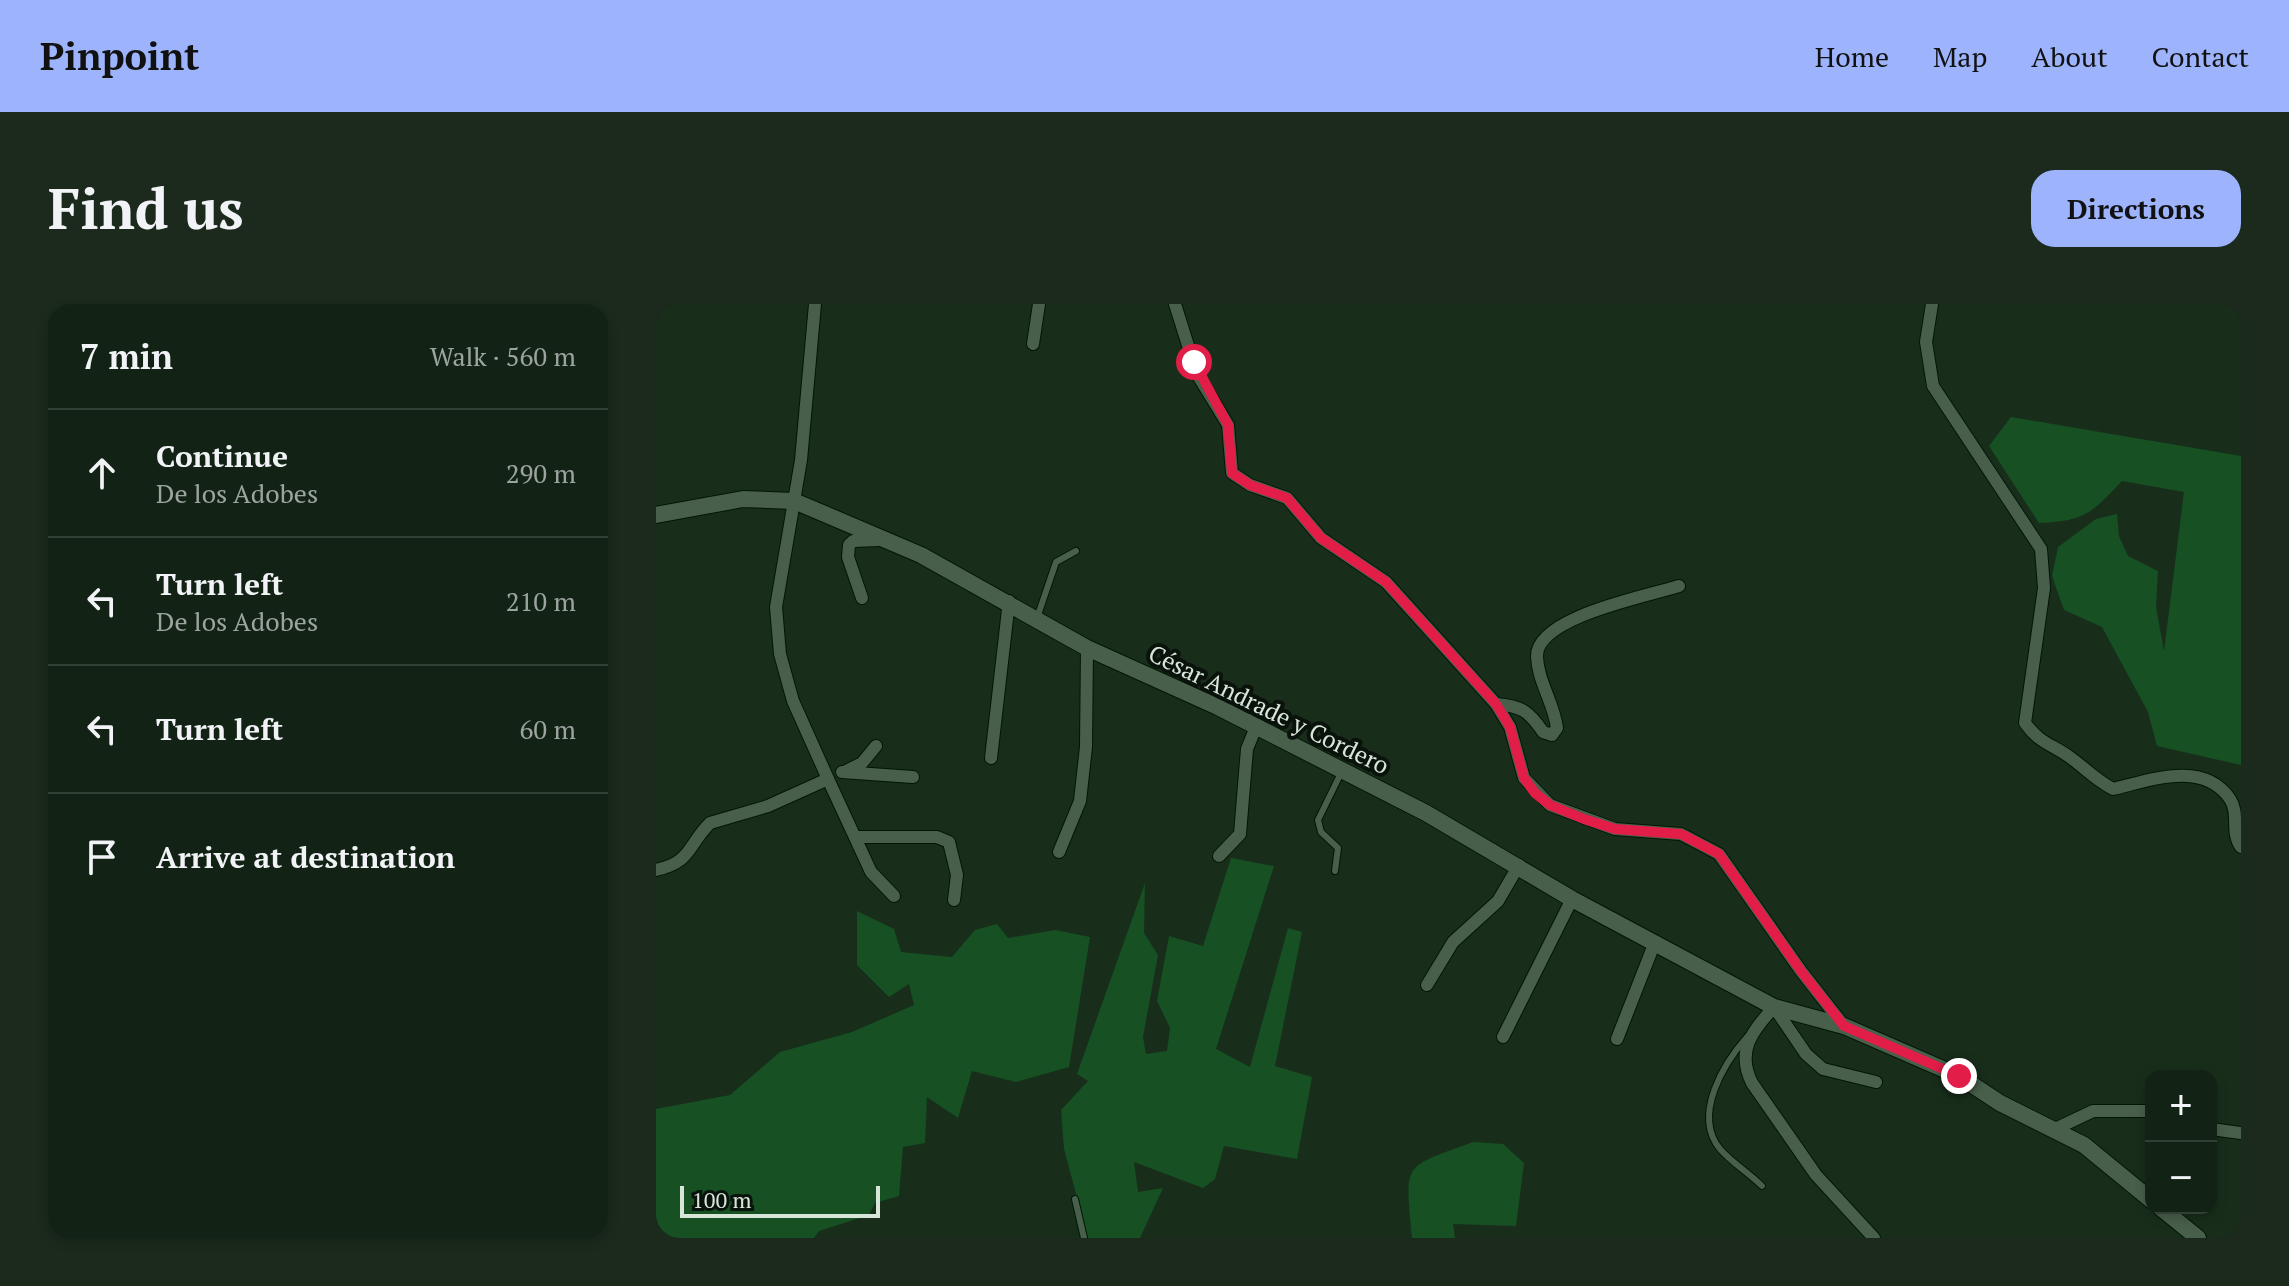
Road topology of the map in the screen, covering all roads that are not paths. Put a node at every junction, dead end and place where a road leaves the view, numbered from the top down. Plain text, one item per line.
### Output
1 (815, 304) edge
2 (1039, 304) edge
3 (1175, 304) edge
4 (1932, 304) edge
5 (1033, 344) dead end
6 (794, 501) junction
7 (656, 515) edge
8 (887, 541) junction
9 (1076, 551) dead end
10 (1679, 586) dead end
11 (862, 598) dead end
12 (1009, 601) junction
13 (1037, 618) junction
14 (1087, 648) junction
15 (1496, 704) junction
16 (1256, 727) junction
17 (876, 746) dead end
18 (991, 758) dead end
19 (1342, 771) junction
20 (842, 772) junction
21 (825, 774) junction
22 (913, 777) dead end
23 (855, 837) junction
24 (2241, 847) edge
25 (1059, 852) dead end
26 (1219, 856) dead end
27 (1519, 865) junction
28 (656, 870) edge
29 (1335, 871) dead end
30 (894, 896) dead end
31 (1572, 899) junction
32 (954, 900) dead end
33 (1655, 942) junction
34 (1427, 985) dead end
35 (1774, 1007) junction
36 (1844, 1026) junction
37 (1755, 1029) junction
38 (1503, 1037) dead end
39 (1617, 1039) dead end
40 (1876, 1082) dead end
41 (2145, 1111) edge
42 (2053, 1130) junction
43 (2217, 1130) edge
44 (2241, 1133) edge
45 (1762, 1186) dead end
46 (2145, 1195) edge
47 (1075, 1199) dead end
48 (2167, 1214) edge
49 (2188, 1235) edge
50 (1084, 1238) edge
51 (1874, 1238) edge

1 - 6 street
2 - 5 street
3 - 15 street
4 - 24 street
6 - 7 street, César Andrade y Cordero
6 - 8 street, César Andrade y Cordero
6 - 21 street
8 - 11 street
8 - 12 street, César Andrade y Cordero
9 - 13 lane
10 - 15 street
12 - 13 street, César Andrade y Cordero
12 - 18 street
13 - 14 street, César Andrade y Cordero
14 - 16 street, César Andrade y Cordero
14 - 25 street
15 - 36 street
16 - 19 street, César Andrade y Cordero
16 - 26 street
17 - 20 street
19 - 27 street, César Andrade y Cordero
19 - 29 lane
20 - 21 street
20 - 22 street
21 - 23 street
21 - 28 street
23 - 30 street
23 - 32 street
27 - 31 street, César Andrade y Cordero
27 - 34 street
31 - 33 street, César Andrade y Cordero
31 - 38 street
33 - 35 street, César Andrade y Cordero
33 - 39 street
35 - 36 street, César Andrade y Cordero
35 - 37 street
35 - 40 street
36 - 42 street, César Andrade y Cordero
37 - 45 lane
37 - 51 street
41 - 42 street
42 - 46 street, César Andrade y Cordero
43 - 44 street
47 - 50 lane
48 - 49 street

